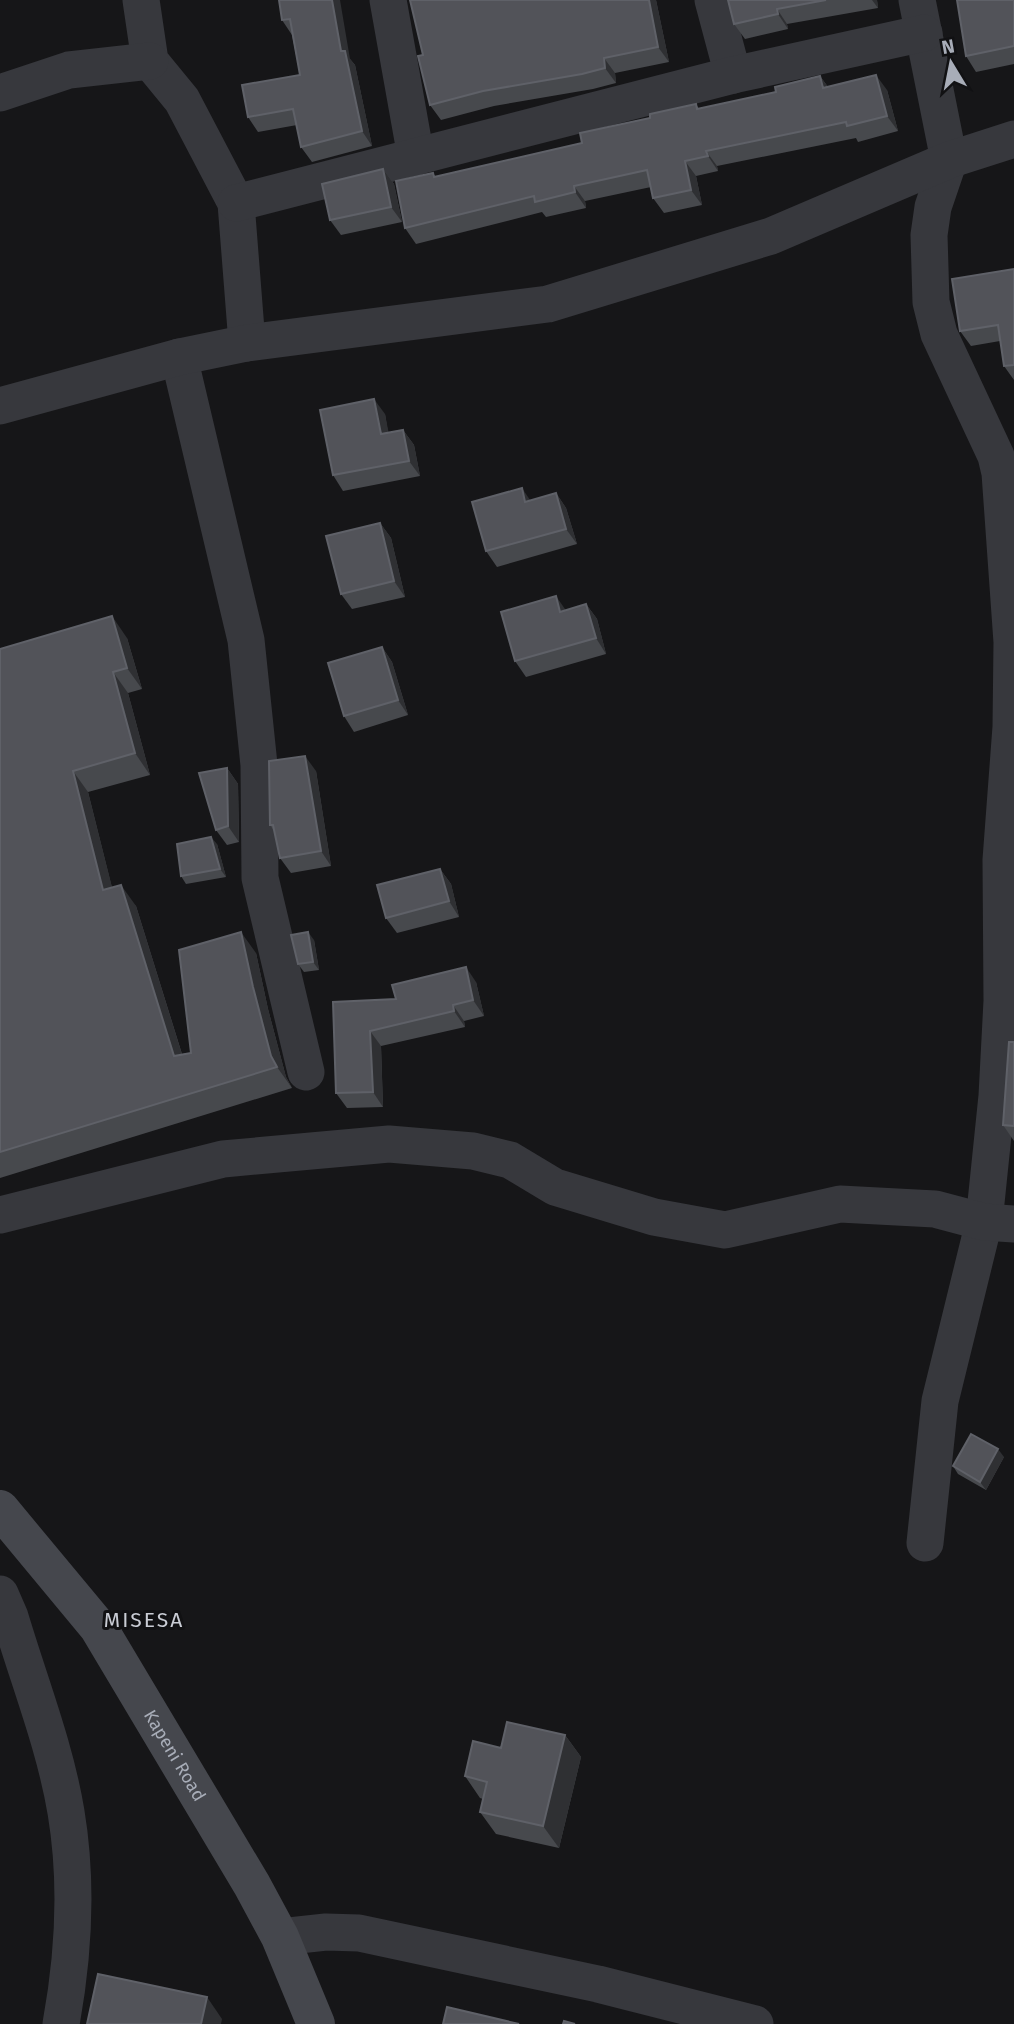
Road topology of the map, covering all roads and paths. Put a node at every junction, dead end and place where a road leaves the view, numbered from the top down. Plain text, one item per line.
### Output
1 (141, 0) edge
2 (388, 0) edge
3 (713, 0) edge
4 (921, 16) edge
5 (150, 61) junction
6 (733, 75) junction
7 (0, 93) edge
8 (1014, 139) edge
9 (416, 157) junction
10 (949, 160) junction
11 (236, 203) junction
12 (247, 343) junction
13 (180, 357) junction
14 (0, 406) edge
15 (306, 1072) dead end
16 (0, 1215) edge
17 (999, 1223) edge
18 (0, 1509) edge
19 (925, 1543) dead end
20 (0, 1594) edge
21 (281, 1937) junction
22 (61, 2024) edge
23 (316, 2024) edge
24 (755, 2024) edge

1 - 5 street
2 - 9 street
3 - 6 street
4 - 6 street
4 - 10 street
5 - 7 street
5 - 11 street
6 - 9 street
8 - 10 street
9 - 11 street
10 - 12 street
10 - 17 street
11 - 12 street
12 - 13 street
13 - 14 street
13 - 15 street
16 - 17 street
17 - 19 street
18 - 21 main road, Kapeni Road
20 - 22 street
21 - 23 main road, Kapeni Road
21 - 24 street

